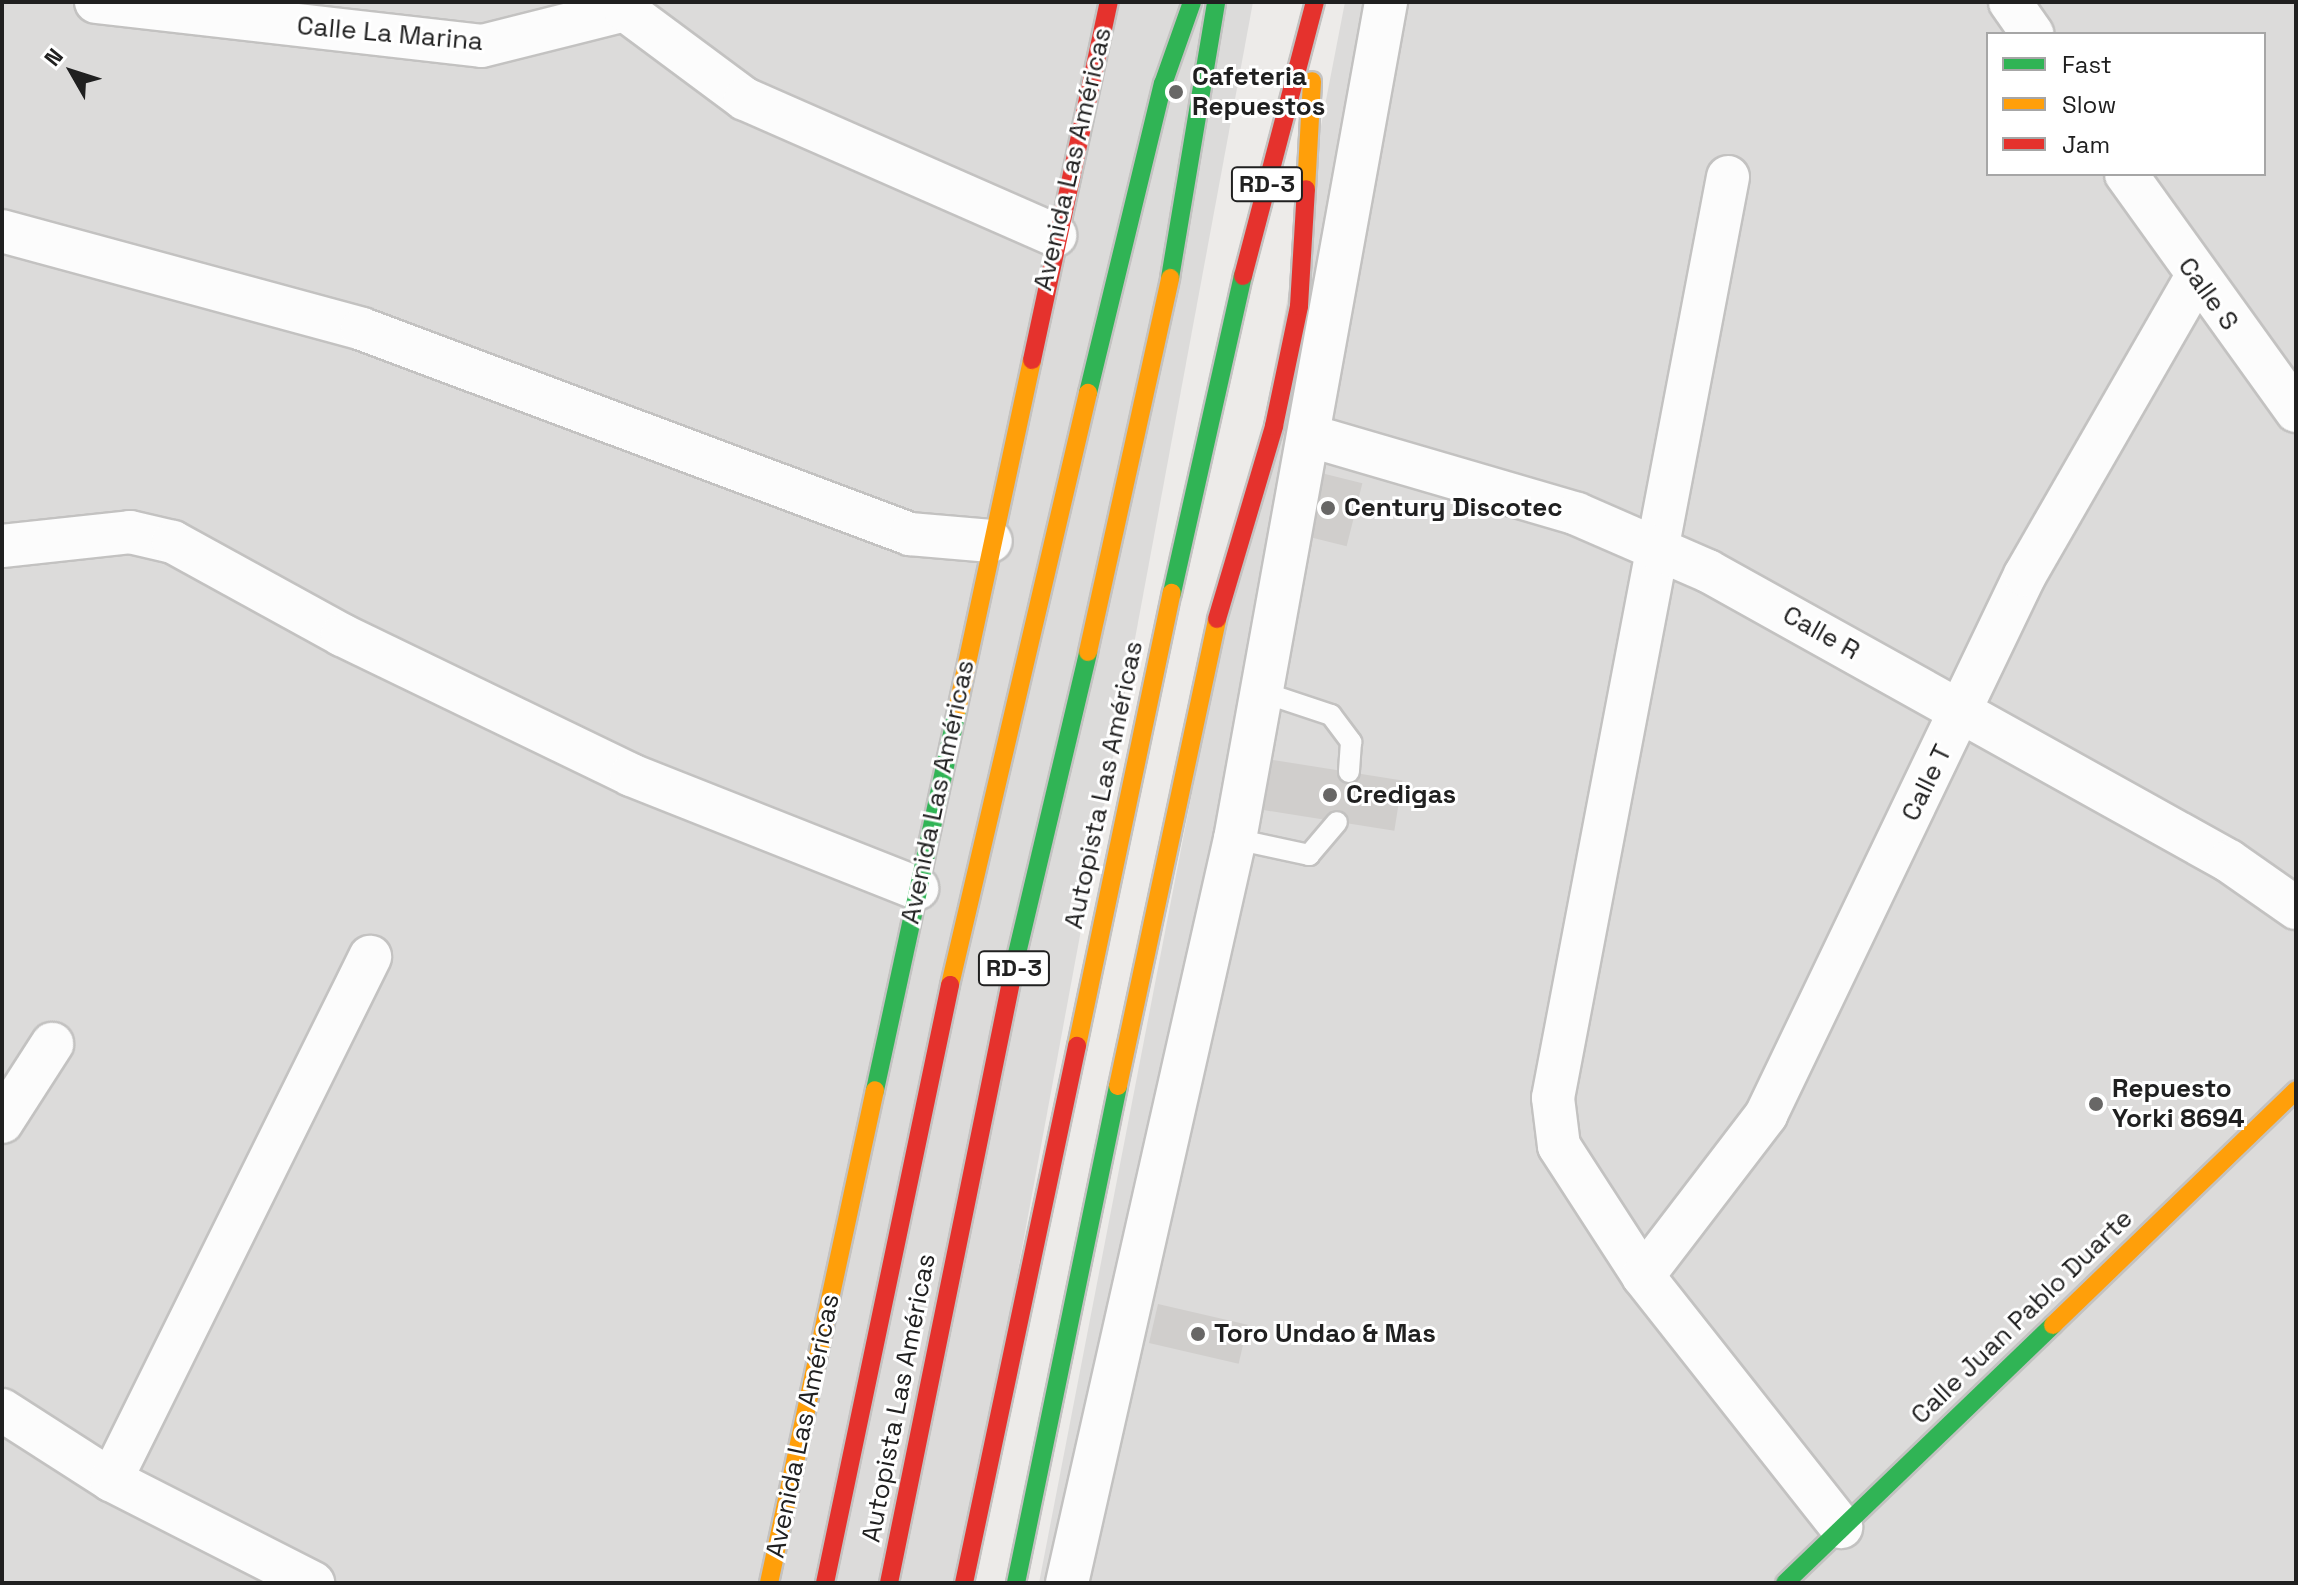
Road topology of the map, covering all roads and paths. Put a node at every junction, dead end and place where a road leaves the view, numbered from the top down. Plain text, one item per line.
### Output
1 (96, 2) edge
2 (1109, 2) edge
3 (1192, 2) edge
4 (1216, 2) edge
5 (1386, 2) edge
6 (2010, 2) edge
7 (1314, 4) edge
8 (620, 6) edge
9 (2031, 32) edge
10 (2127, 176) edge
11 (1728, 177) dead end
12 (2, 231) edge
13 (1055, 235) junction
14 (2196, 278) junction
15 (2296, 411) edge
16 (1311, 436) junction
17 (991, 541) junction
18 (2, 546) edge
19 (1661, 550) junction
20 (1259, 691) junction
21 (1961, 714) junction
22 (1349, 772) dead end
23 (1337, 822) dead end
24 (1235, 839) junction
25 (917, 888) junction
26 (2296, 908) edge
27 (370, 957) dead end
28 (52, 1044) dead end
29 (2296, 1090) edge
30 (2, 1122) edge
31 (1643, 1276) junction
32 (2, 1410) edge
33 (111, 1480) junction
34 (1841, 1527) junction
35 (313, 1583) edge
36 (769, 1583) edge
37 (825, 1583) edge
38 (889, 1583) edge
39 (964, 1583) edge
40 (1016, 1583) edge
41 (1067, 1583) edge
42 (1785, 1583) edge

1 - 8 street, Calle La Marina
2 - 13 main road, Avenida Las Américas
3 - 37 main road
4 - 38 main road, Autopista Las Américas / RD-3
5 - 16 street
6 - 9 street
7 - 39 main road, Autopista Las Américas / RD-3
7 - 40 main road
8 - 13 street, Calle La Marina
10 - 14 street, Calle S
11 - 19 street
12 - 17 street
13 - 17 main road, Avenida Las Américas
14 - 15 street, Calle S
14 - 21 street, Calle T
16 - 19 street, Calle R
16 - 20 street
17 - 25 main road, Avenida Las Américas
18 - 25 street
19 - 21 street, Calle R
19 - 31 street
20 - 22 lane
20 - 24 street
21 - 26 street, Calle R
21 - 31 street, Calle T
23 - 24 lane
24 - 41 street
25 - 36 main road, Avenida Las Américas
27 - 33 street
28 - 30 street
29 - 34 main road, Calle Juan Pablo Duarte
31 - 34 street
32 - 33 street
33 - 35 street
34 - 42 main road, Calle Juan Pablo Duarte

